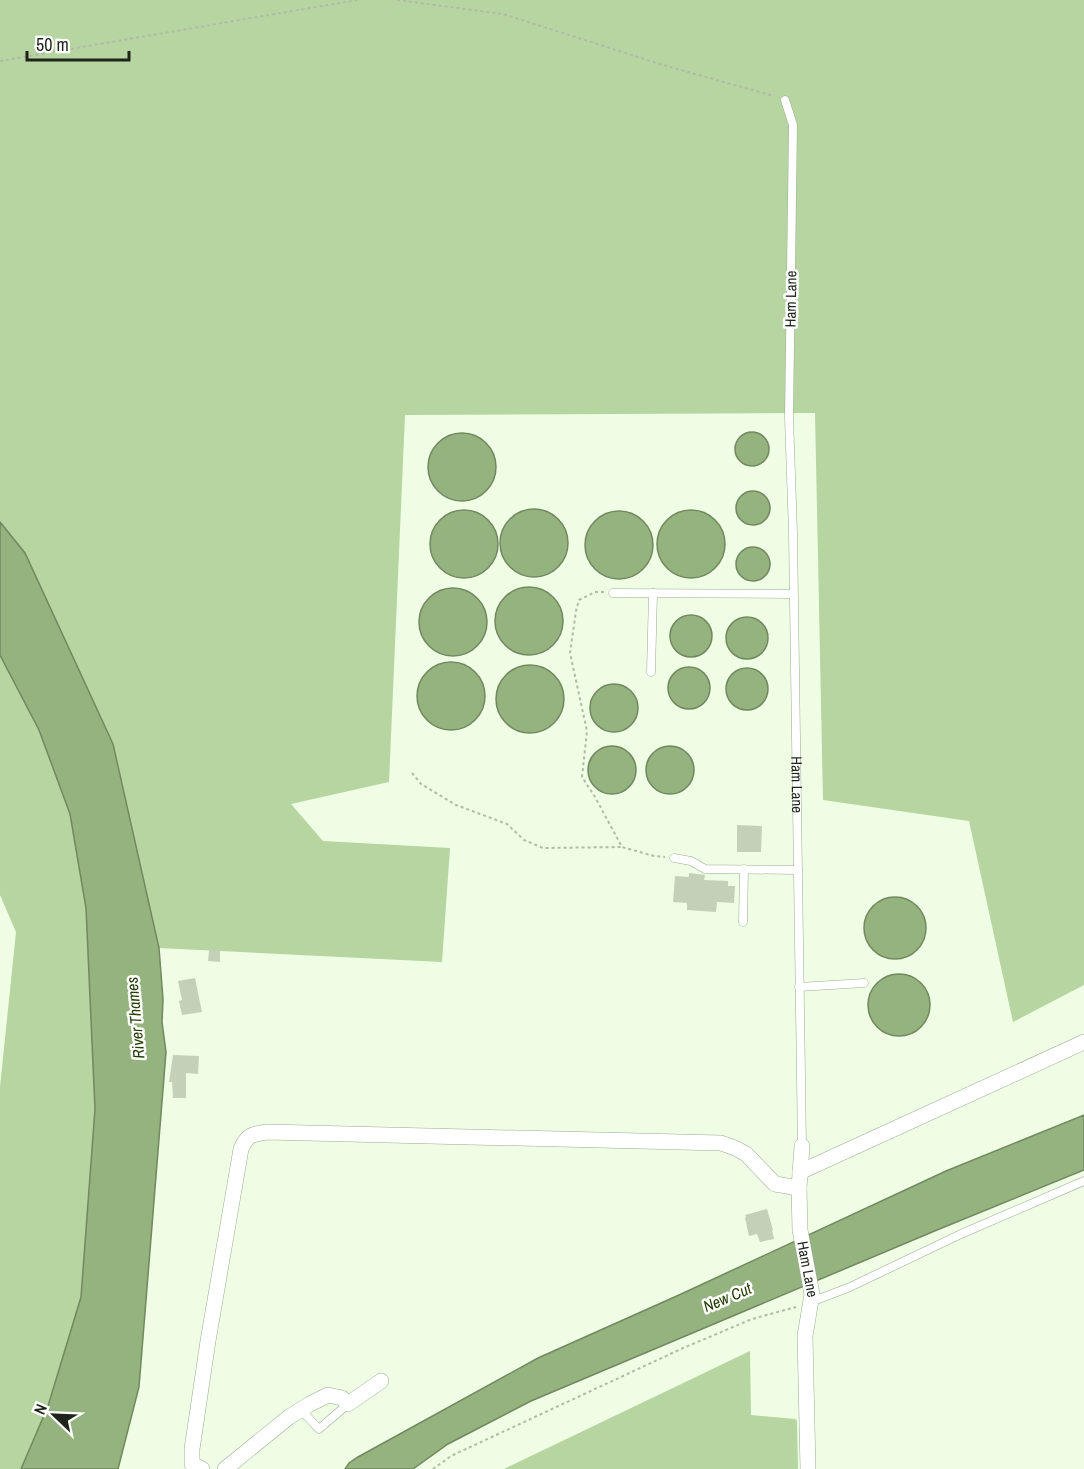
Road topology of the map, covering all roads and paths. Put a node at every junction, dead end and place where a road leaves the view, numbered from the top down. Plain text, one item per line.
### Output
1 (357, 0) edge
2 (397, 0) edge
3 (0, 61) edge
4 (786, 100) joint
5 (613, 593) joint
6 (653, 593) junction
7 (793, 594) junction
8 (651, 672) dead end
9 (412, 773) dead end
10 (622, 847) junction
11 (674, 858) joint
12 (744, 869) junction
13 (798, 870) junction
14 (743, 922) dead end
15 (864, 982) dead end
16 (800, 987) junction
17 (1084, 1042) edge
18 (802, 1146) joint
19 (800, 1172) junction
20 (1084, 1181) edge
21 (799, 1188) junction
22 (811, 1298) junction
23 (381, 1381) dead end
24 (348, 1404) junction
25 (301, 1410) junction
26 (194, 1467) edge
27 (225, 1469) edge
28 (433, 1469) edge
29 (808, 1469) edge

1 - 3 path
2 - 4 path
4 - 7 lane, Ham Lane
5 - 6 lane
5 - 10 path
6 - 7 lane
6 - 8 lane
7 - 13 lane, Ham Lane
9 - 10 path
10 - 11 path
11 - 12 lane
12 - 13 lane
12 - 14 lane
13 - 16 lane, Ham Lane
15 - 16 lane
16 - 18 lane, Ham Lane
17 - 19 street
18 - 19 street, Ham Lane
19 - 21 street, Ham Lane
20 - 22 lane
21 - 22 street, Ham Lane
21 - 26 street
22 - 28 path
22 - 29 street, Ham Lane
23 - 24 street
24 - 25 street
24 - 25 lane
25 - 27 street

